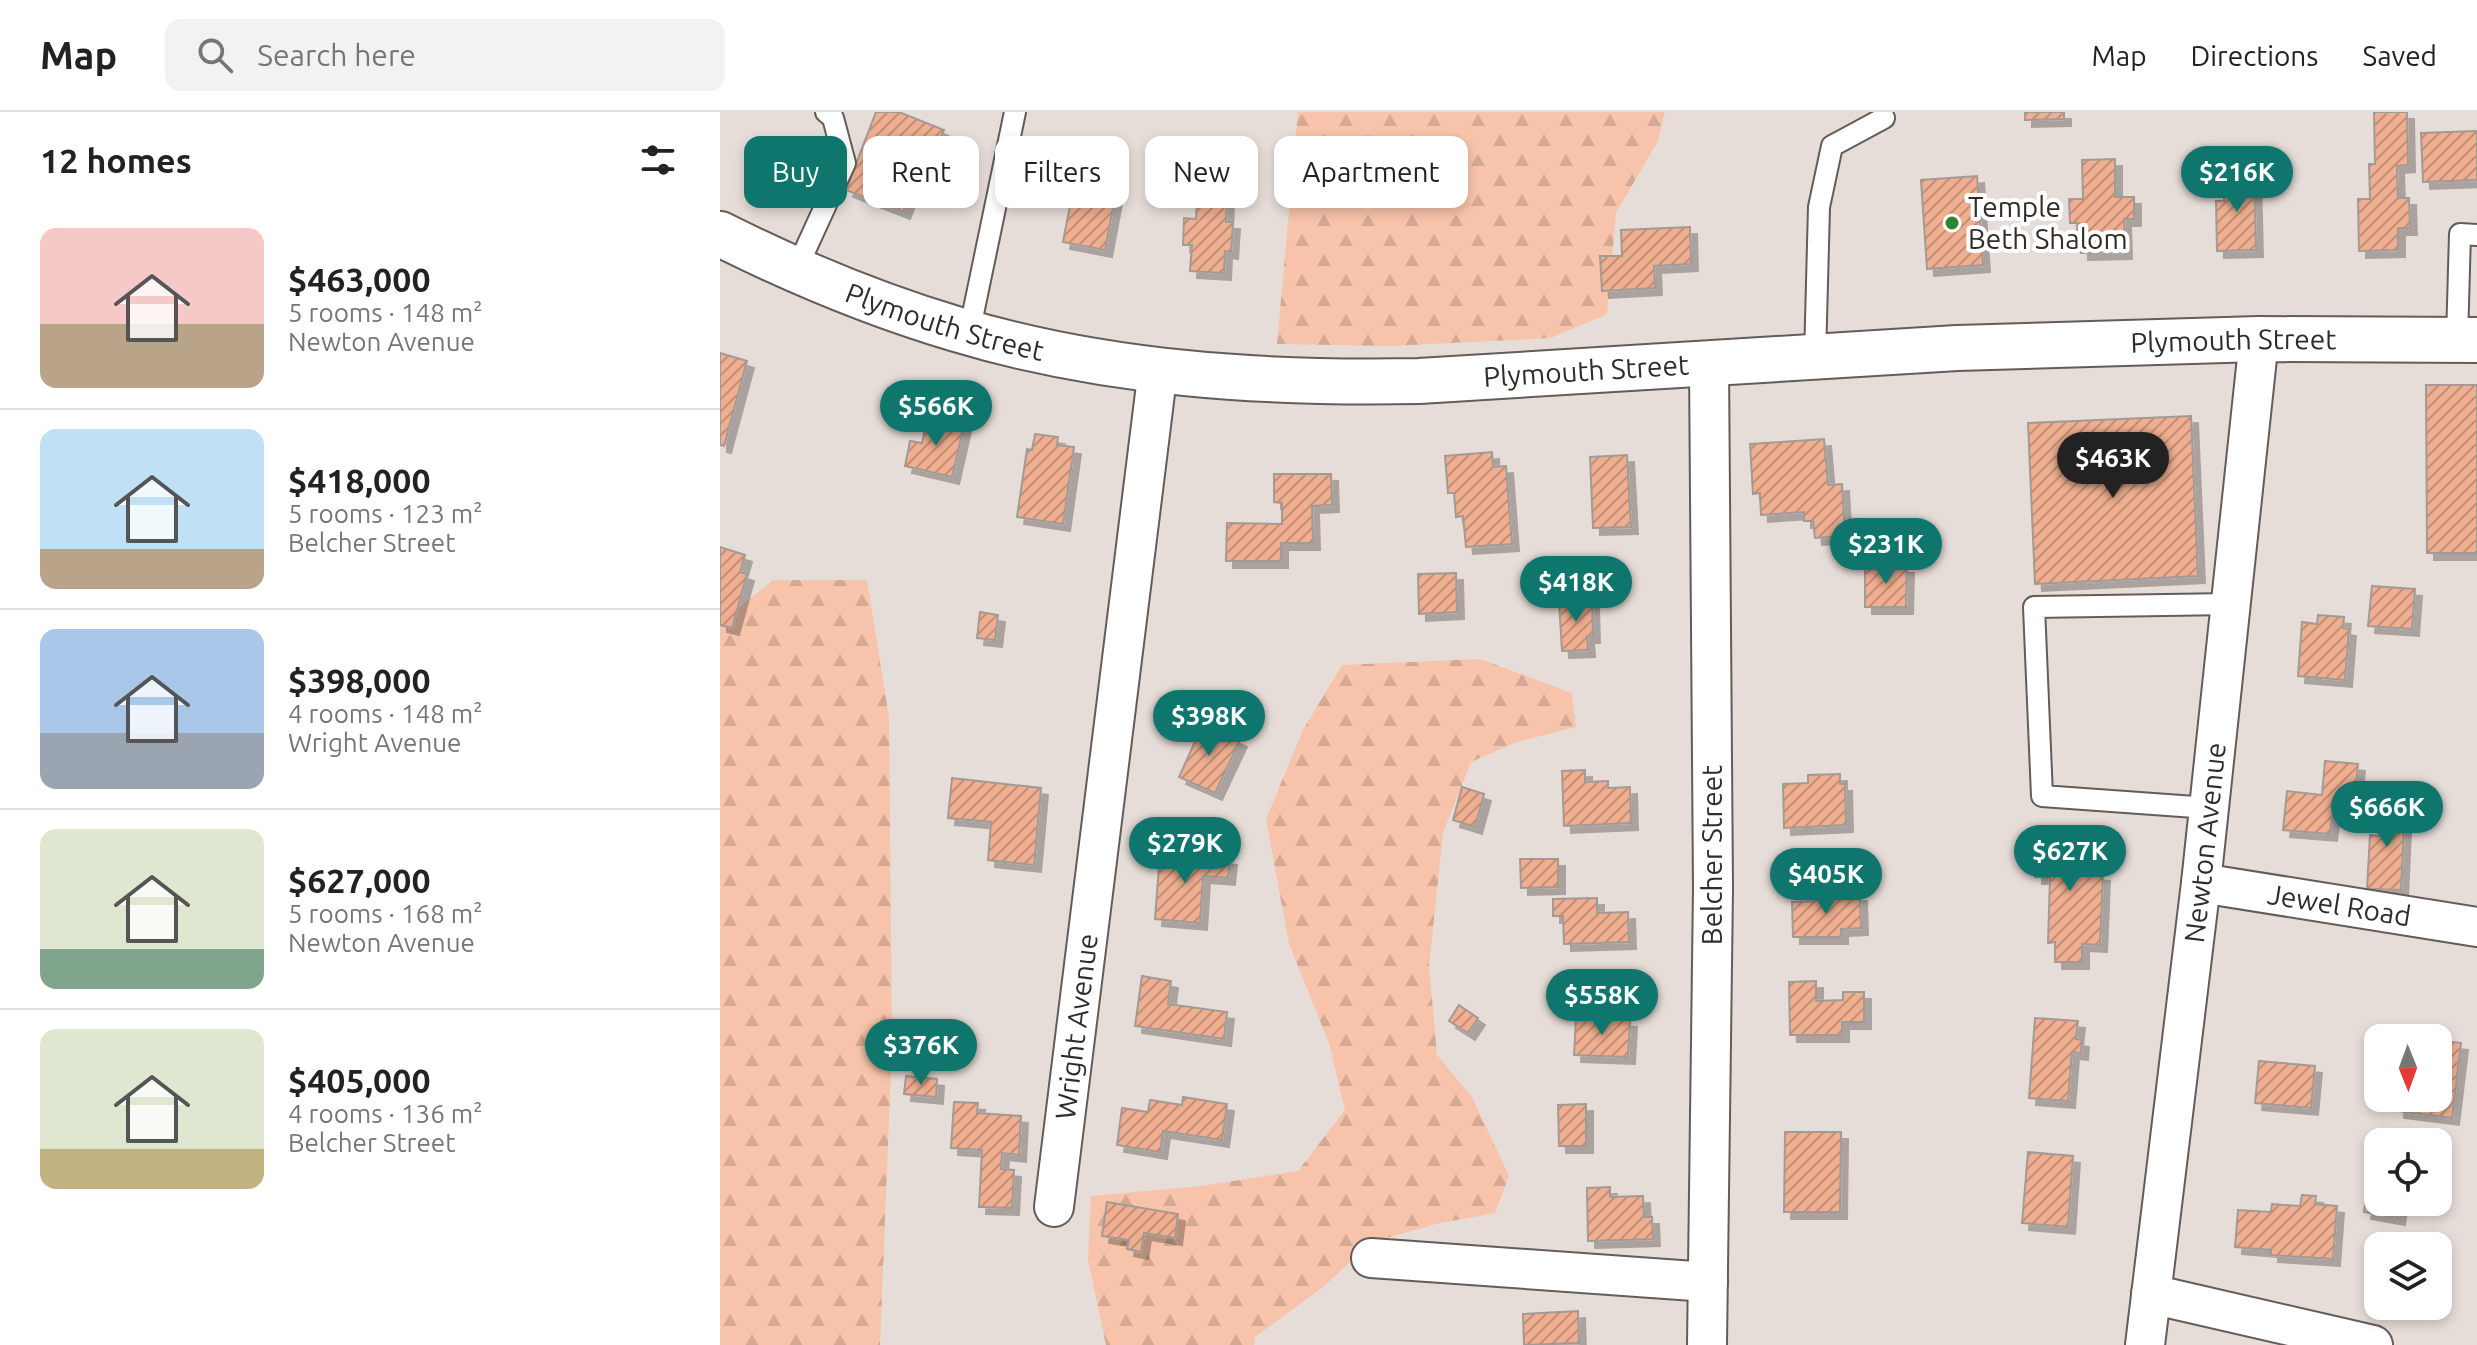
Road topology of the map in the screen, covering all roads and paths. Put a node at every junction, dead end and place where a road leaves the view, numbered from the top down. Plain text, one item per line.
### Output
1 (826, 112) edge
2 (1015, 112) edge
3 (1884, 118) dead end
4 (720, 234) edge
5 (2477, 235) edge
6 (796, 270) junction
7 (969, 333) junction
8 (2259, 339) junction
9 (2467, 340) edge
10 (1815, 358) junction
11 (1709, 364) junction
12 (1158, 369) junction
13 (2231, 604) junction
14 (2209, 808) junction
15 (2201, 883) junction
16 (2477, 927) edge
17 (1054, 1207) dead end
18 (1371, 1258) dead end
19 (1708, 1282) junction
20 (2151, 1294) junction
21 (1707, 1345) edge
22 (2145, 1345) edge
23 (2373, 1345) edge

1 - 6 lane
2 - 7 lane
3 - 10 lane
4 - 6 main road, Plymouth Street
5 - 9 lane
6 - 7 main road, Plymouth Street
7 - 12 main road, Plymouth Street
8 - 9 main road, Plymouth Street
8 - 10 main road, Plymouth Street
8 - 13 street, Newton Avenue
10 - 11 main road, Plymouth Street
11 - 12 main road, Plymouth Street
11 - 19 street, Belcher Street
12 - 17 street, Wright Avenue
13 - 14 street, Newton Avenue
13 - 14 lane
14 - 15 street, Newton Avenue
15 - 16 street, Jewel Road
15 - 20 street, Newton Avenue
18 - 19 street
19 - 21 street, Belcher Street
20 - 22 street, Newton Avenue
20 - 23 street

